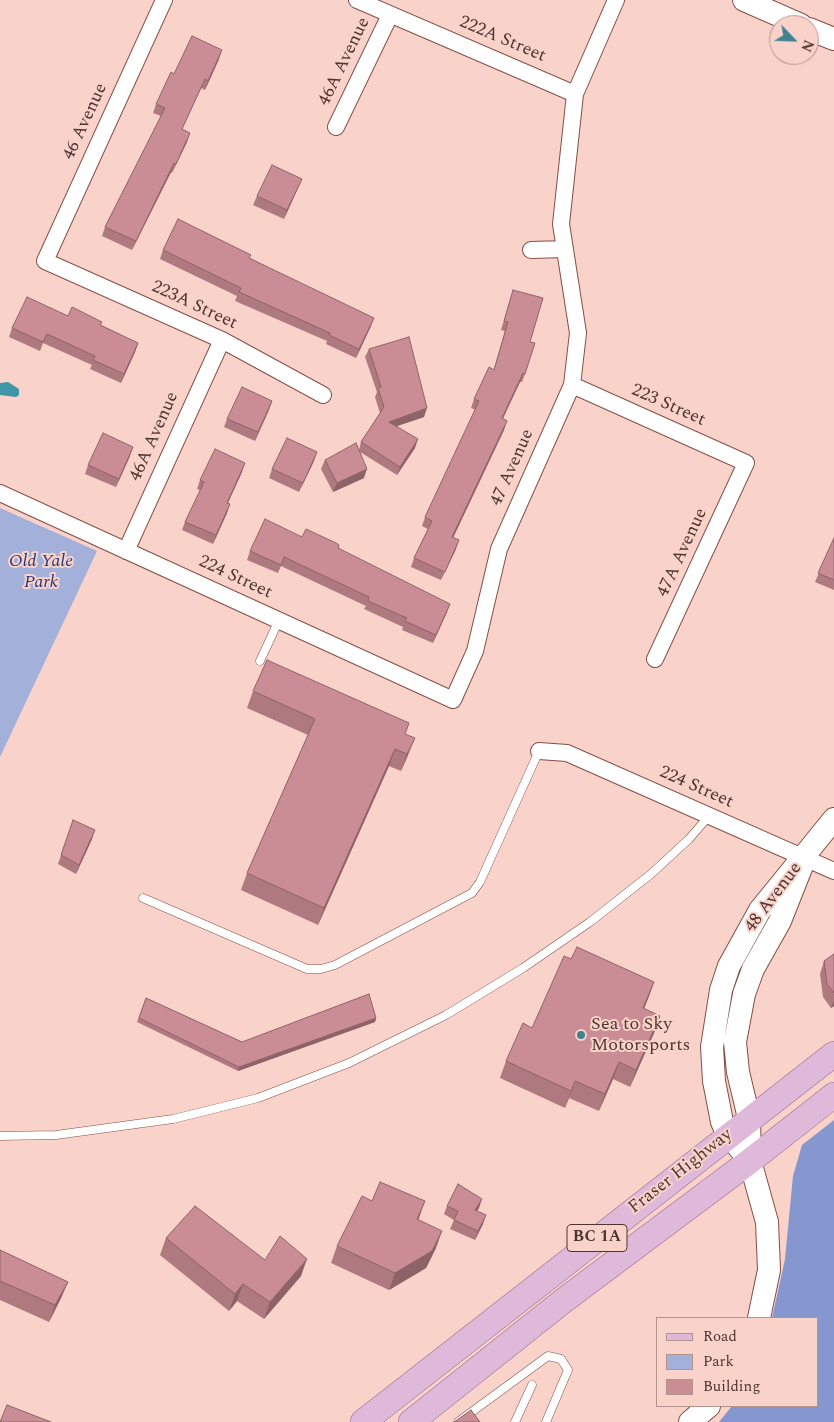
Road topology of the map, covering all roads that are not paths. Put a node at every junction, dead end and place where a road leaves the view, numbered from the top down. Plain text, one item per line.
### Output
1 (164, 0) edge
2 (357, 0) edge
3 (616, 0) edge
4 (744, 0) edge
5 (390, 15) junction
6 (778, 15) edge
7 (819, 32) edge
8 (834, 39) edge
9 (576, 94) junction
10 (336, 127) dead end
11 (565, 248) junction
12 (532, 250) dead end
13 (45, 261) joint
14 (222, 340) junction
15 (572, 385) junction
16 (323, 395) dead end
17 (746, 463) joint
18 (0, 493) edge
19 (126, 551) junction
20 (279, 620) junction
21 (655, 659) dead end
22 (260, 661) dead end
23 (453, 700) joint
24 (539, 752) joint
25 (709, 816) junction
26 (834, 819) edge
27 (805, 858) junction
28 (834, 871) edge
29 (143, 898) dead end
30 (834, 1054) edge
31 (834, 1095) edge
32 (749, 1118) junction
33 (728, 1135) junction
34 (0, 1136) edge
35 (750, 1161) junction
36 (759, 1317) edge
37 (532, 1385) dead end
38 (708, 1407) edge
39 (363, 1422) edge
40 (411, 1422) edge
41 (458, 1422) edge
42 (514, 1422) edge
43 (546, 1422) edge
44 (690, 1422) edge

1 - 13 street, 46 Avenue
2 - 5 street, 222A Street
3 - 9 street, 47 Avenue
4 - 6 main road
5 - 9 street, 222A Street
5 - 10 street, 46A Avenue
7 - 8 main road
9 - 11 street, 47 Avenue
11 - 12 street
11 - 15 street, 47 Avenue
13 - 14 street, 223A Street
14 - 16 street, 223A Street
14 - 19 street, 46A Avenue
15 - 17 street, 223 Street
15 - 23 street, 47 Avenue
17 - 21 street, 47A Avenue
18 - 19 street, 224 Street
19 - 20 street, 224 Street
20 - 22 lane
20 - 23 street, 224 Street
24 - 25 street, 224 Street
24 - 29 lane
25 - 27 street, 224 Street
25 - 34 lane
26 - 27 main road, 48 Avenue
27 - 28 street, 224 Street
27 - 32 main road, 48 Avenue
27 - 33 main road, 48 Avenue
30 - 32 main road, Fraser Highway / BC 1A
31 - 35 main road, Fraser Highway / BC 1A
32 - 33 main road, Fraser Highway / BC 1A
32 - 35 main road, 48 Avenue
33 - 35 main road, 48 Avenue
33 - 39 main road, Fraser Highway / BC 1A
35 - 36 main road, 48 Avenue
35 - 40 main road, Fraser Highway / BC 1A
37 - 42 lane
38 - 44 main road
41 - 43 lane

